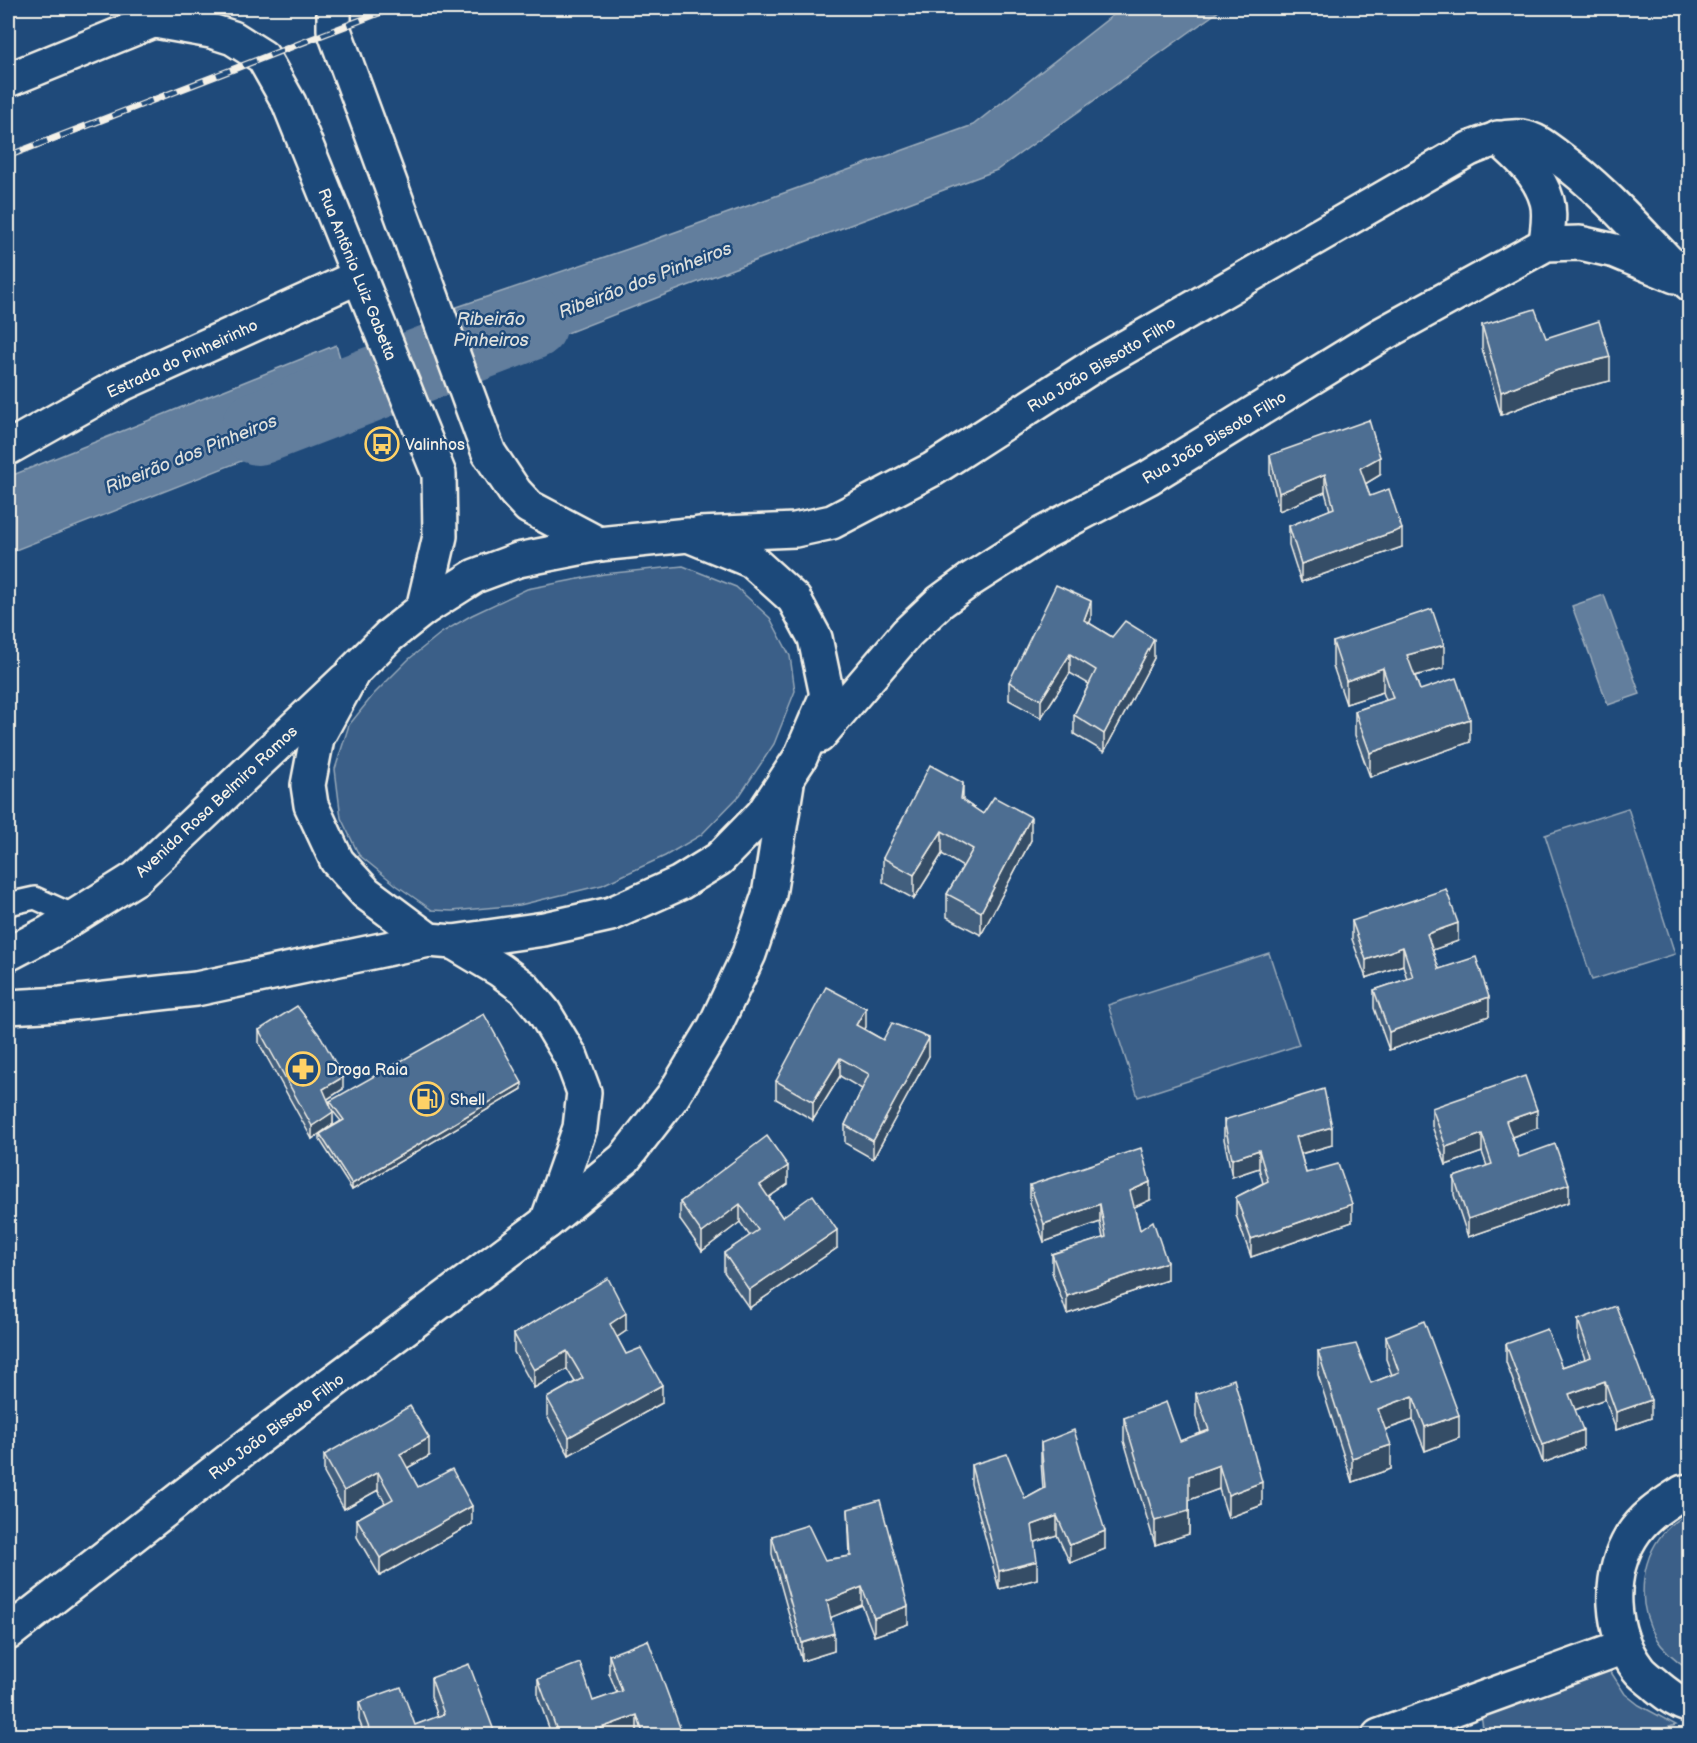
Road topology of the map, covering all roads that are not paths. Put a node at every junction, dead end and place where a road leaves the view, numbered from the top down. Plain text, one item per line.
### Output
1 (186, 8) edge
2 (334, 8) edge
3 (155, 21) junction
4 (8, 80) edge
5 (1498, 138) junction
6 (1545, 244) junction
7 (1687, 282) edge
8 (363, 285) junction
9 (8, 448) edge
10 (688, 535) junction
11 (599, 544) junction
12 (423, 609) junction
13 (353, 672) junction
14 (794, 767) junction
15 (8, 904) edge
16 (75, 916) junction
17 (441, 941) junction
18 (8, 954) edge
19 (8, 1007) edge
20 (547, 1222) junction
21 (1689, 1491) edge
22 (8, 1633) edge
23 (1624, 1647) junction
24 (1689, 1706) edge
25 (1455, 1723) edge
26 (1378, 1736) edge

1 - 3 main road
2 - 11 main road
3 - 4 main road
3 - 8 main road, Rua Antônio Luiz Gabetta
5 - 6 main road
5 - 7 main road
5 - 10 main road, Rua João Bissotto Filho
6 - 7 main road, Rua João Bissoto Filho
6 - 14 main road, Rua João Bissoto Filho
8 - 9 main road, Estrada do Pinheirinho
8 - 12 main road, Rua Antônio Luiz Gabetta
10 - 11 main road, Rua João Bissoto Filho
10 - 14 main road, Rua João Bissoto Filho
11 - 12 main road, Rua João Bissoto Filho
12 - 13 main road, Rua João Bissoto Filho
13 - 16 main road, Avenida Rosa Belmiro Ramos
13 - 17 main road, Rua João Bissoto Filho
14 - 17 main road, Rua João Bissoto Filho
14 - 20 main road, Rua João Bissoto Filho
15 - 16 lane
16 - 18 main road, Avenida Rosa Belmiro Ramos
17 - 19 main road
17 - 20 main road, Rua João Bissoto Filho
20 - 22 main road, Rua João Bissoto Filho
21 - 23 main road
23 - 24 main road
23 - 25 main road
25 - 26 main road

